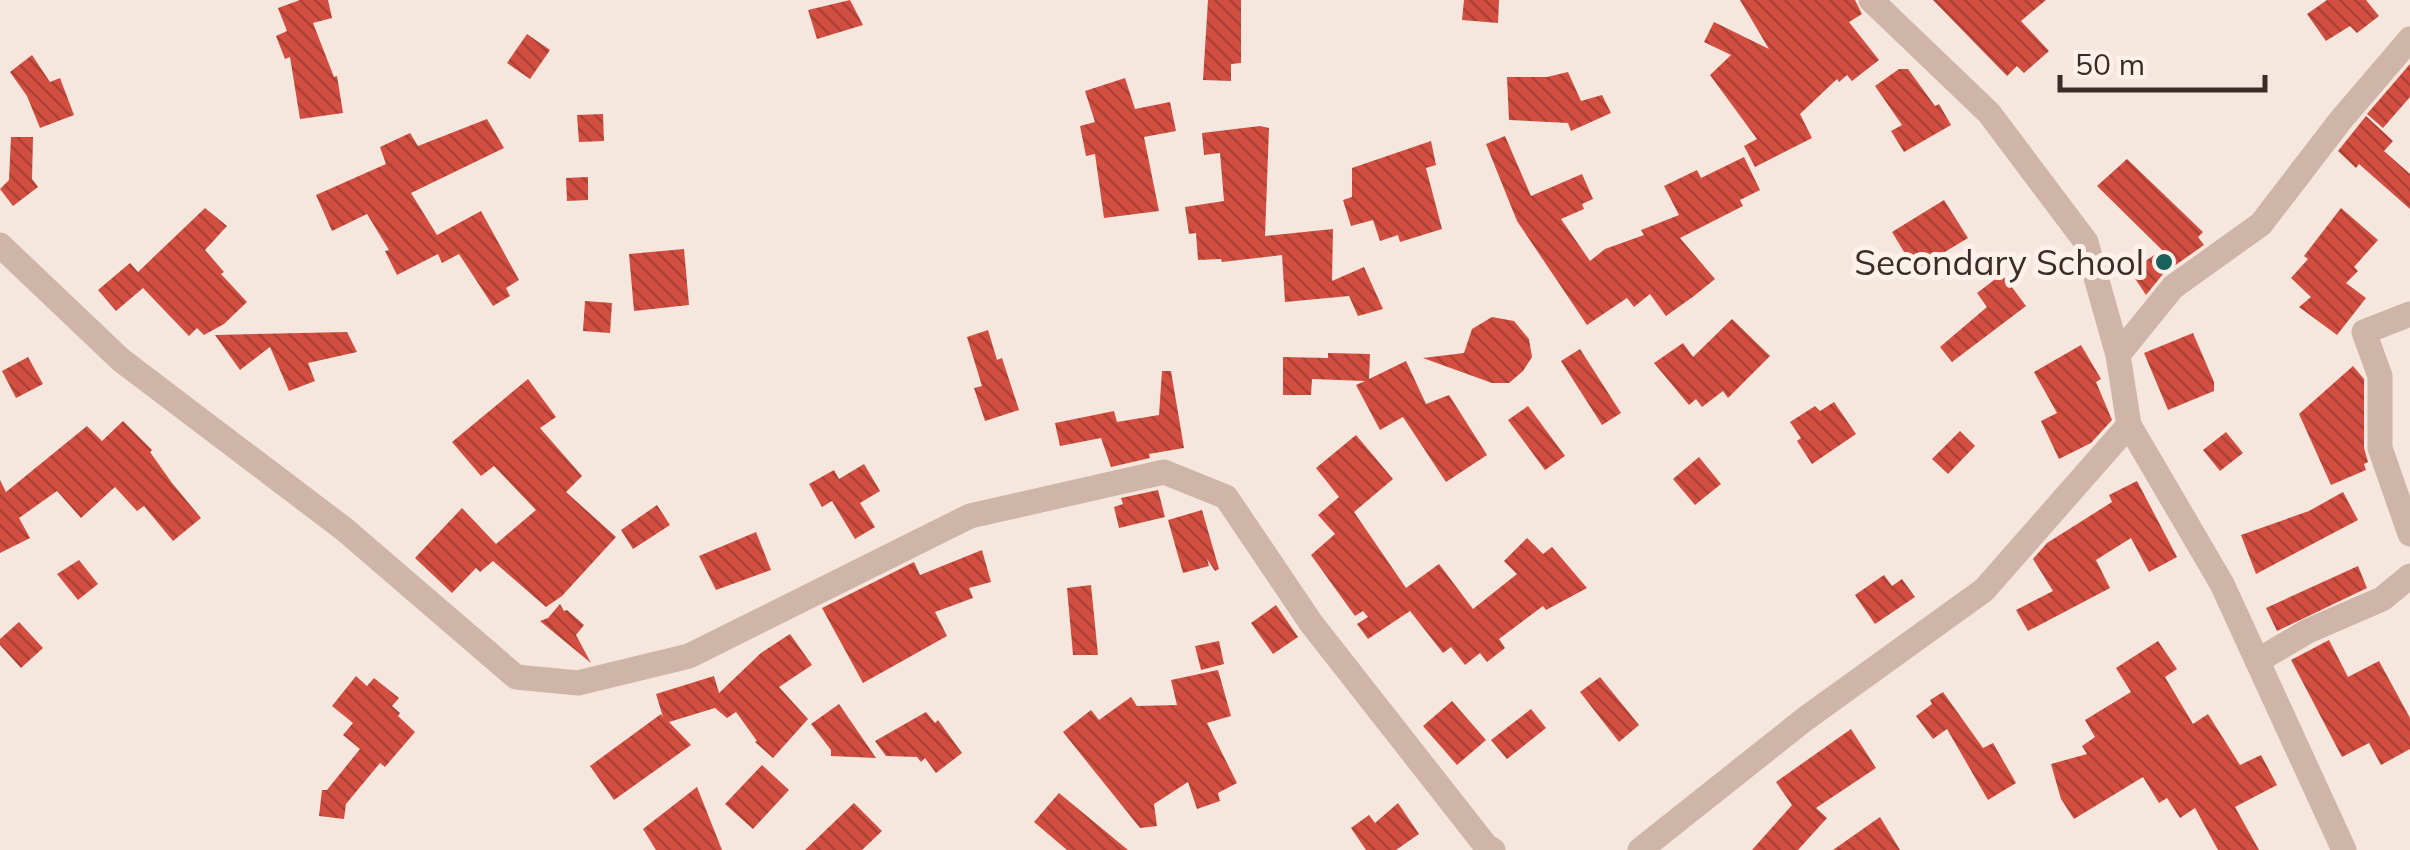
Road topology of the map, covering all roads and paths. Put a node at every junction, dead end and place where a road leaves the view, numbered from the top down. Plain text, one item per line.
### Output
1 (1871, 0) edge
2 (2410, 40) edge
3 (0, 244) edge
4 (2410, 314) edge
5 (2118, 355) junction
6 (2128, 425) junction
7 (2410, 534) edge
8 (2410, 576) edge
9 (2257, 660) junction
10 (1493, 850) edge
11 (1640, 850) edge
12 (2344, 850) edge

1 - 5 street
2 - 5 street
3 - 10 street
4 - 7 street
5 - 6 street
6 - 9 street
6 - 11 street
8 - 9 street
9 - 12 street

